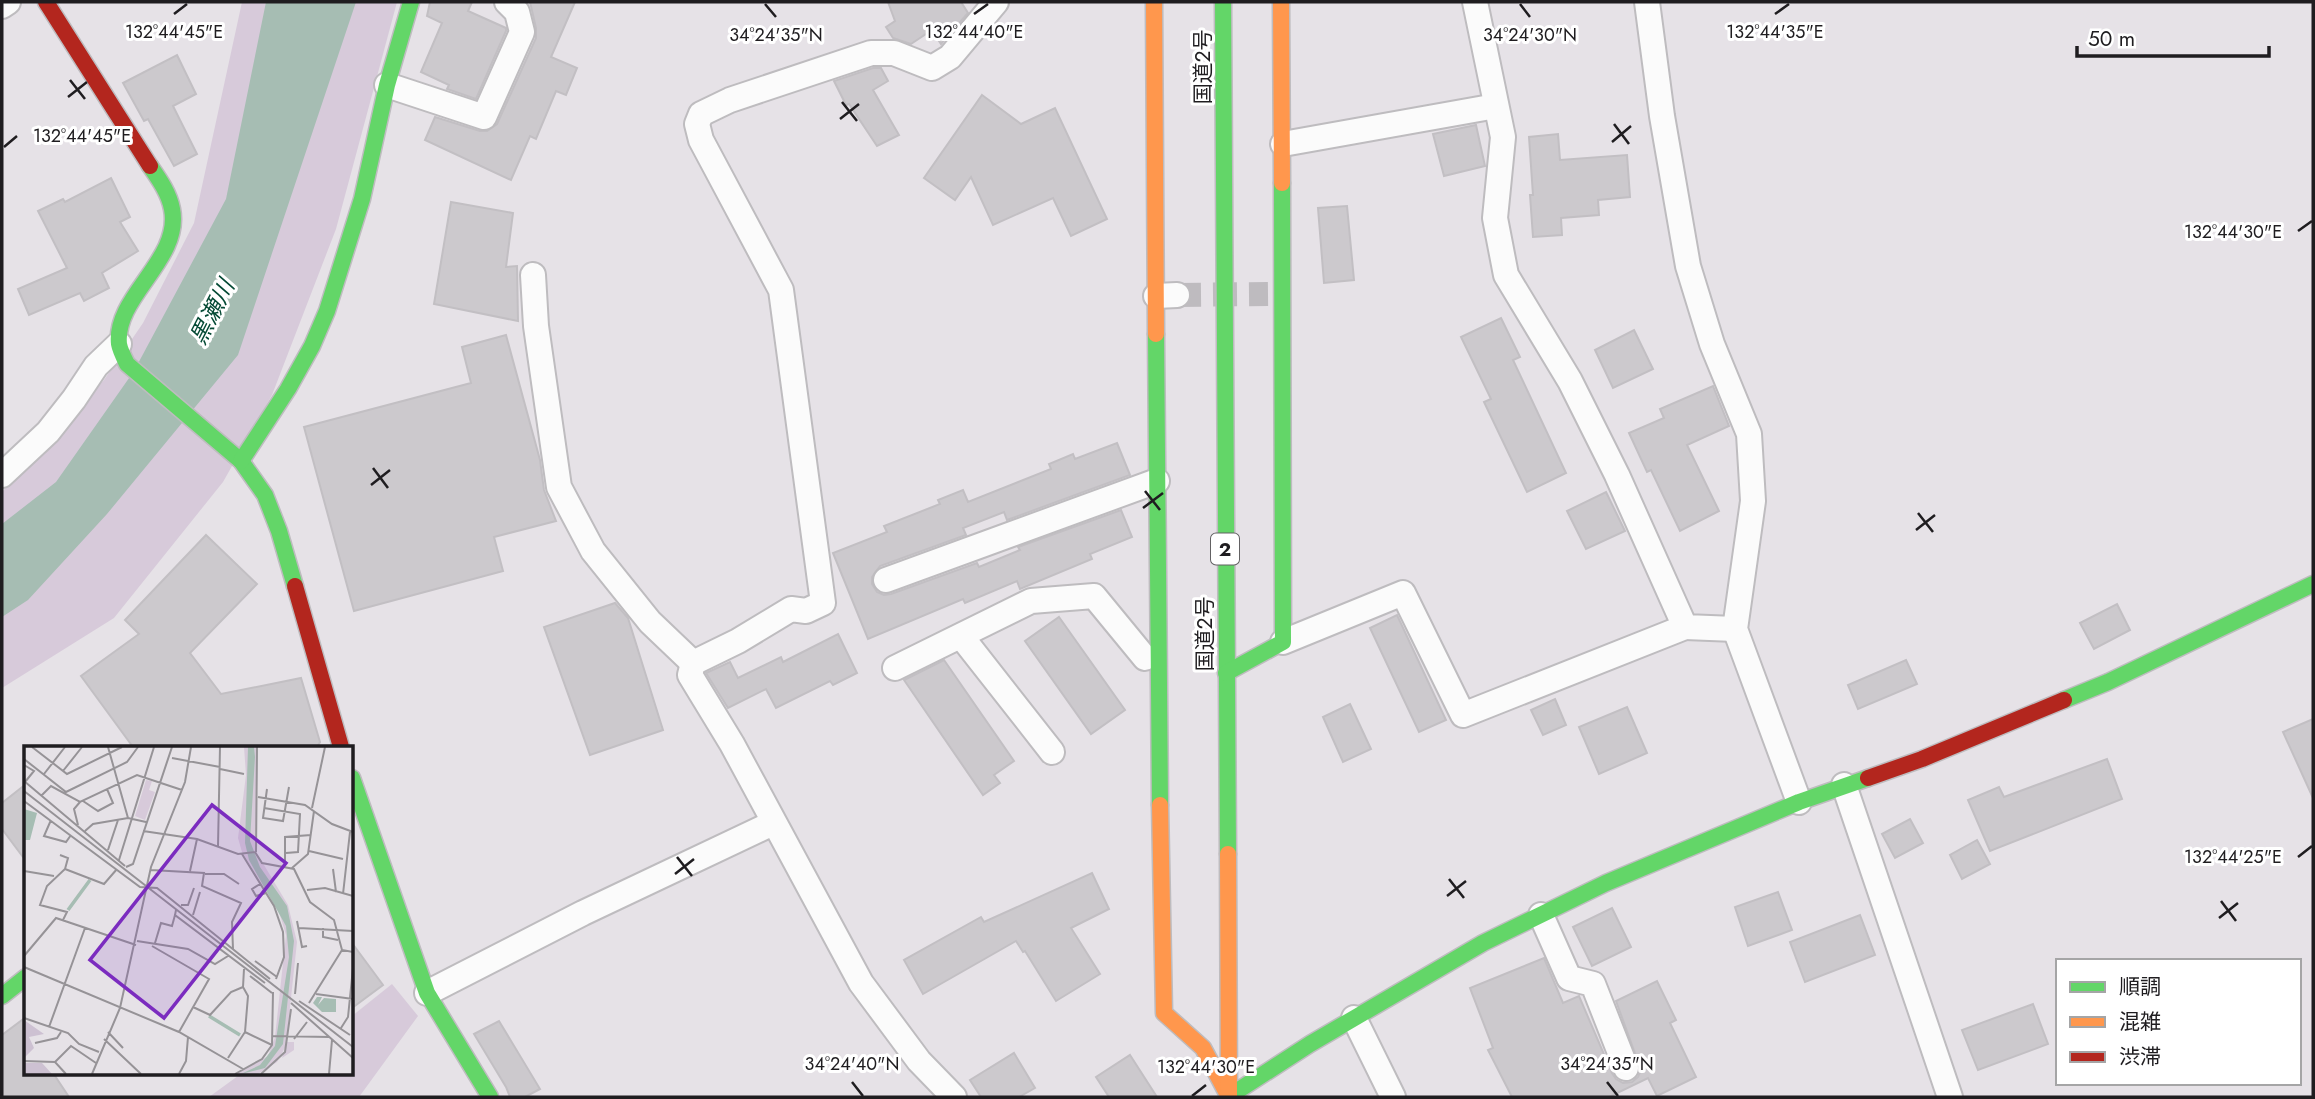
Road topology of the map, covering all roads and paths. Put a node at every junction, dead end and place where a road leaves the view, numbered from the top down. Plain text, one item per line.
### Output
1 (8, 2) edge
2 (46, 2) edge
3 (411, 2) edge
4 (507, 2) edge
5 (996, 2) edge
6 (1154, 2) edge
7 (1223, 2) edge
8 (1282, 2) edge
9 (1475, 2) edge
10 (1647, 2) edge
11 (2, 6) edge
12 (387, 85) junction
13 (1496, 106) junction
14 (1283, 144) junction
15 (533, 275) dead end
16 (123, 354) junction
17 (241, 461) junction
18 (2, 475) edge
19 (1157, 481) junction
20 (886, 580) dead end
21 (2313, 584) edge
22 (1685, 627) junction
23 (1735, 629) junction
24 (961, 636) junction
25 (1283, 642) junction
26 (1146, 658) dead end
27 (692, 663) junction
28 (895, 668) dead end
29 (1226, 673) junction
30 (338, 746) edge
31 (1052, 752) dead end
32 (354, 784) edge
33 (1844, 785) junction
34 (1799, 802) junction
35 (773, 823) junction
36 (1541, 915) junction
37 (24, 979) edge
38 (427, 993) junction
39 (2, 996) edge
40 (1354, 1018) junction
41 (1626, 1068) dead end
42 (491, 1097) edge
43 (954, 1097) edge
44 (1229, 1097) edge
45 (1393, 1097) edge
46 (1950, 1097) edge

1 - 11 street
2 - 16 main road
3 - 12 main road
4 - 12 street
5 - 27 street
6 - 19 main road
7 - 29 main road, 国道2号 / 2
8 - 14 main road
9 - 13 street
10 - 23 street
12 - 17 main road
13 - 14 street
13 - 22 street
14 - 25 main road
15 - 27 street
16 - 17 main road
16 - 18 street
17 - 30 main road
19 - 20 street
19 - 44 main road
21 - 33 main road
22 - 23 street
22 - 25 street
23 - 34 street
24 - 26 street
24 - 28 street
24 - 31 street
25 - 29 main road
27 - 35 street
29 - 44 main road, 国道2号 / 2
32 - 38 main road
33 - 34 main road
33 - 46 street
34 - 36 main road
35 - 38 street
35 - 43 street
36 - 40 main road
36 - 41 street
37 - 39 main road
38 - 42 main road
40 - 44 main road
40 - 45 street

